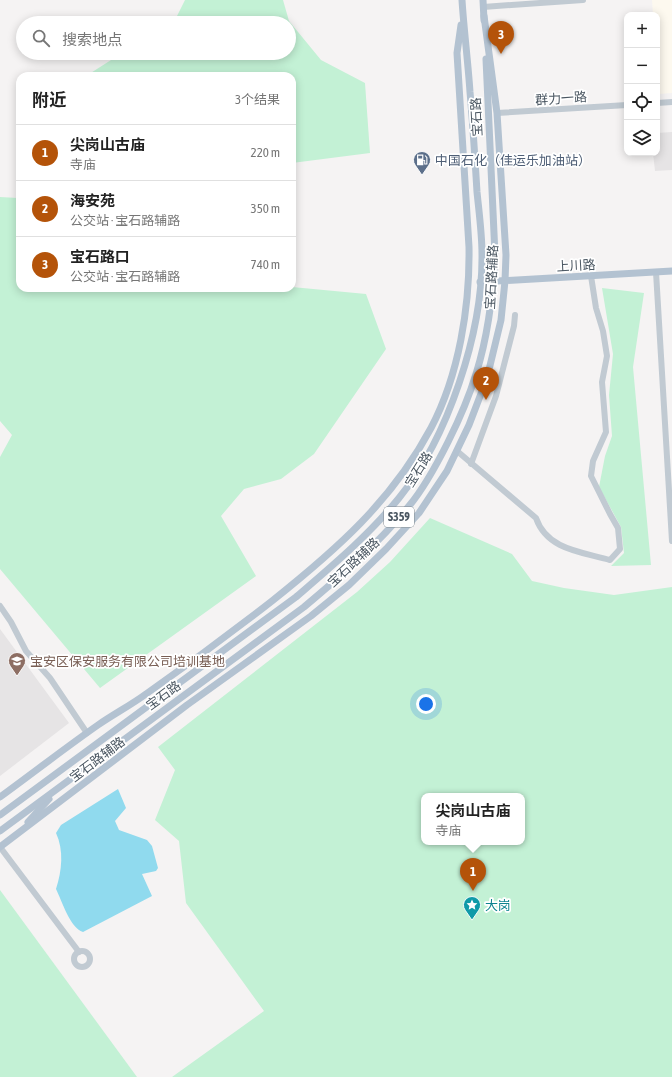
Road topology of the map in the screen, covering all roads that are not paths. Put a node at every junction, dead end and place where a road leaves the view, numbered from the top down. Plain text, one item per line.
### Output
1 (462, 0) edge
2 (583, 0) edge
3 (483, 3) edge
4 (463, 13) junction
5 (484, 16) junction
6 (672, 102) edge
7 (660, 103) edge
8 (624, 105) edge
9 (497, 113) junction
10 (672, 271) edge
11 (656, 272) junction
12 (591, 276) junction
13 (493, 281) junction
14 (505, 281) junction
15 (480, 282) junction
16 (515, 315) dead end
17 (456, 451) junction
18 (471, 464) junction
19 (672, 541) edge
20 (0, 606) edge
21 (87, 733) junction
22 (59, 788) junction
23 (0, 797) edge
24 (0, 815) edge
25 (0, 831) edge
26 (16, 836) junction
27 (0, 847) edge
28 (79, 952) dead end

1 - 4 main road, 宝石路 / S359
2 - 3 street
3 - 5 main road, 宝石路 / S359
4 - 15 main road, 宝石路 / S359
4 - 21 main road, 宝石路辅路
5 - 9 main road, 宝石路辅路
5 - 13 main road, 宝石路 / S359
6 - 7 street
8 - 9 street, 群力一路
9 - 14 main road, 宝石路辅路
10 - 11 main road, 上川路
11 - 12 main road, 上川路
11 - 19 street
12 - 14 main road, 上川路
12 - 18 street
13 - 14 main road, 上川路
13 - 15 main road, 上川路
13 - 22 main road, 宝石路 / S359
14 - 17 main road, 宝石路辅路
15 - 24 main road, 宝石路 / S359
16 - 18 street
17 - 18 street
17 - 26 main road, 宝石路辅路
20 - 21 street
21 - 23 main road, 宝石路辅路
22 - 25 main road, 宝石路 / S359
22 - 26 main road
26 - 27 main road, 宝石路辅路
27 - 28 street

